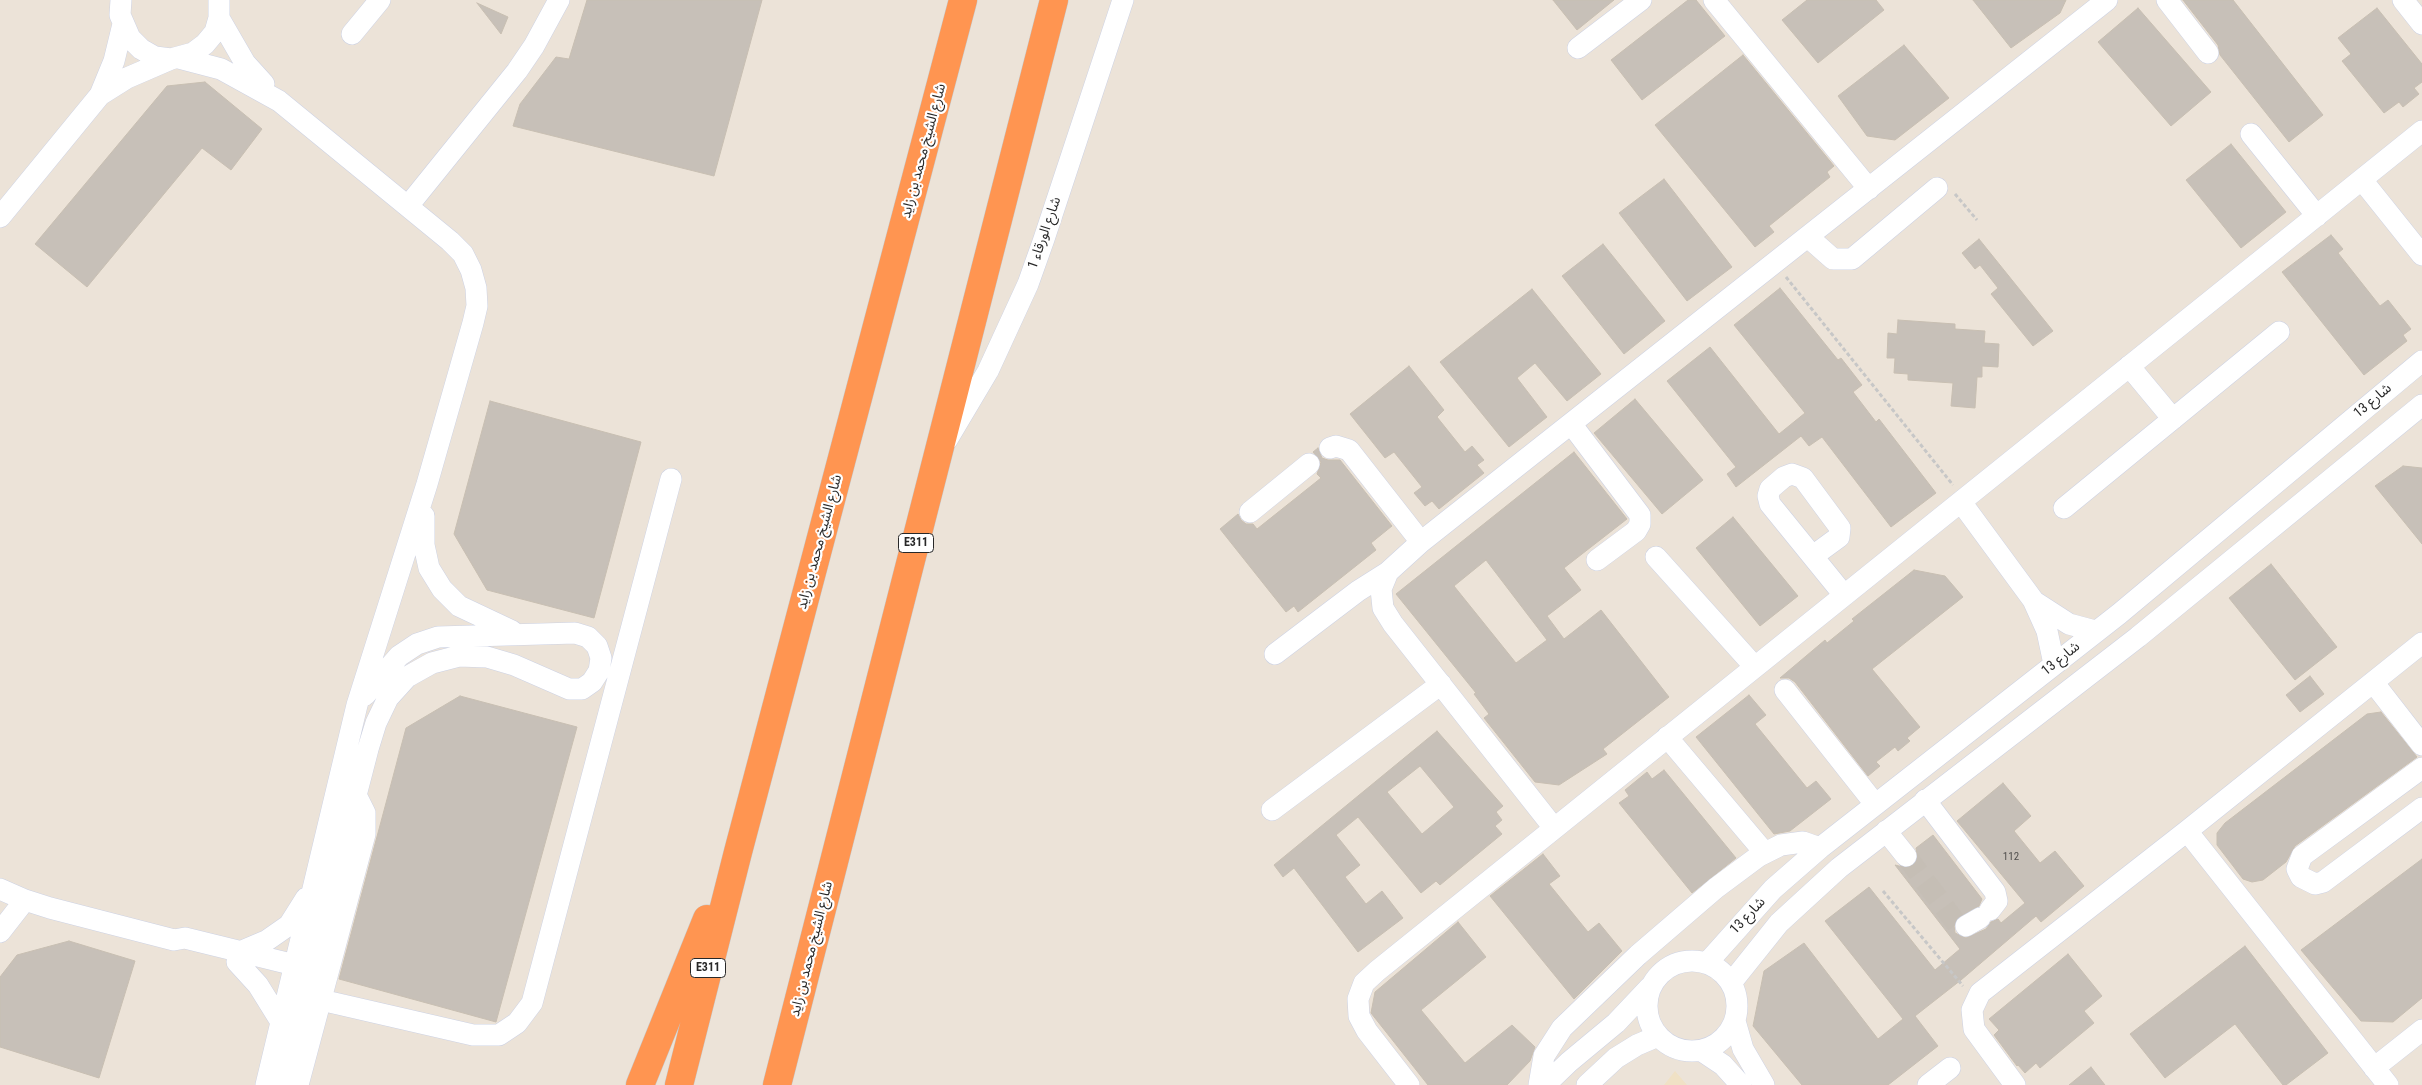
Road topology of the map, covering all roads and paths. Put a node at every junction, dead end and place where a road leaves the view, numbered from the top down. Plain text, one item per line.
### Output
1 (380, 0) edge
2 (559, 0) edge
3 (964, 0) edge
4 (1054, 0) edge
5 (1123, 0) edge
6 (1641, 0) edge
7 (1714, 0) edge
8 (2167, 0) edge
9 (2403, 0) edge
10 (2103, 1) edge
11 (121, 7) edge
12 (220, 9) edge
13 (2422, 24) edge
14 (352, 34) dead end
15 (1578, 48) dead end
16 (2208, 53) dead end
17 (175, 58) junction
18 (100, 95) junction
19 (279, 101) junction
20 (2422, 131) edge
21 (2251, 134) dead end
22 (2362, 180) junction
23 (1937, 188) dead end
24 (1869, 189) junction
25 (408, 206) junction
26 (2317, 216) junction
27 (0, 217) edge
28 (1808, 237) junction
29 (2422, 255) edge
30 (1775, 263) junction
31 (2279, 332) dead end
32 (2422, 361) edge
33 (2129, 366) junction
34 (2422, 405) edge
35 (2173, 419) junction
36 (2413, 419) edge
37 (1572, 425) junction
38 (1330, 448) dead end
39 (939, 453) junction
40 (1309, 464) dead end
41 (671, 479) dead end
42 (427, 484) junction
43 (1963, 500) junction
44 (2064, 508) dead end
45 (1250, 512) dead end
46 (1420, 542) junction
47 (1813, 556) dead end
48 (1656, 557) dead end
49 (1597, 560) dead end
50 (1388, 572) junction
51 (1844, 595) junction
52 (2033, 600) junction
53 (2095, 631) junction
54 (518, 634) junction
55 (2422, 643) edge
56 (1275, 654) dead end
57 (2054, 664) junction
58 (1755, 667) junction
59 (2373, 682) junction
60 (1441, 684) junction
61 (1786, 690) dead end
62 (357, 705) junction
63 (1667, 737) junction
64 (2422, 745) edge
65 (2422, 768) edge
66 (356, 795) junction
67 (1925, 800) junction
68 (1875, 804) junction
69 (2422, 808) edge
70 (1272, 810) dead end
71 (1554, 828) junction
72 (1886, 831) junction
73 (2187, 831) junction
74 (1820, 848) junction
75 (738, 852) junction
76 (1765, 853) junction
77 (1906, 856) tunnel mouth
78 (321, 858) junction
79 (0, 889) edge
80 (1883, 891) dead end
81 (25, 900) junction
82 (1979, 918) dead end
83 (0, 932) edge
84 (239, 957) junction
85 (1707, 963) junction
86 (306, 979) junction
87 (1731, 983) junction
88 (1652, 984) junction
89 (1978, 998) junction
90 (1735, 1021) junction
91 (281, 1022) junction
92 (2422, 1030) edge
93 (1658, 1036) junction
94 (1702, 1051) junction
95 (1950, 1068) dead end
96 (2374, 1068) junction
97 (266, 1085) edge
98 (281, 1085) edge
99 (298, 1085) edge
100 (640, 1085) edge
101 (679, 1085) edge
102 (777, 1085) edge
103 (1409, 1085) edge
104 (1539, 1085) edge
105 (1545, 1085) edge
106 (1587, 1085) edge
107 (1741, 1085) edge
108 (1764, 1085) edge
109 (1928, 1085) edge
110 (2015, 1085) edge
111 (2388, 1085) edge

1 - 14 street
2 - 25 street
3 - 75 highway, شارع الشيخ محمد بن زايد / E311
4 - 39 highway, شارع الشيخ محمد بن زايد / E311
5 - 39 street, شارع الورقاء 1
6 - 15 street
7 - 24 street
8 - 16 street
9 - 13 street
10 - 24 street
11 - 17 street
11 - 18 street
12 - 17 street
12 - 19 street
17 - 18 street
17 - 19 street
18 - 27 street
19 - 25 street
20 - 22 street
21 - 26 street
22 - 26 street
22 - 29 street
23 - 28 street
24 - 28 street
25 - 42 street
26 - 33 street
28 - 30 street
30 - 37 street
30 - 43 path
31 - 35 street
32 - 53 street, شارع 13
33 - 35 street
33 - 43 street
34 - 36 street, شارع 13
35 - 44 street
36 - 67 street, شارع 13
37 - 46 street
37 - 49 street
38 - 46 street
39 - 102 highway, شارع الشيخ محمد بن زايد / E311
40 - 45 street
41 - 86 street
42 - 54 street
42 - 62 street
43 - 51 street
43 - 52 street
46 - 50 street
47 - 51 street
48 - 58 street
50 - 56 street
50 - 60 street
51 - 58 street
52 - 53 street
52 - 57 street
53 - 57 street, شارع 13
54 - 62 street
54 - 66 street
55 - 59 street
57 - 68 street, شارع 13
58 - 63 street
59 - 64 street
59 - 73 street
60 - 70 street
60 - 71 street
61 - 68 street
62 - 78 street
63 - 71 street
63 - 76 street
65 - 69 street
66 - 86 street
66 - 86 street
67 - 72 street, شارع 13
67 - 82 street
68 - 74 street, شارع 13
71 - 103 street
72 - 77 street
72 - 87 street, شارع 13
73 - 89 street
73 - 96 street
74 - 76 street
74 - 85 street, شارع 13
75 - 100 highway
75 - 101 highway, شارع الشيخ محمد بن زايد / E311
76 - 104 street
78 - 84 street
78 - 86 street
79 - 81 street
80 - 89 path
81 - 83 street
81 - 84 street
84 - 86 street
84 - 91 street
85 - 87 street
85 - 88 street
86 - 91 street
86 - 98 street
86 - 99 street
87 - 90 street
88 - 93 street
88 - 105 street
89 - 110 street
90 - 94 street
90 - 108 street
91 - 97 street
92 - 96 street
93 - 94 street
93 - 106 street
94 - 107 street
95 - 109 street
96 - 111 street

